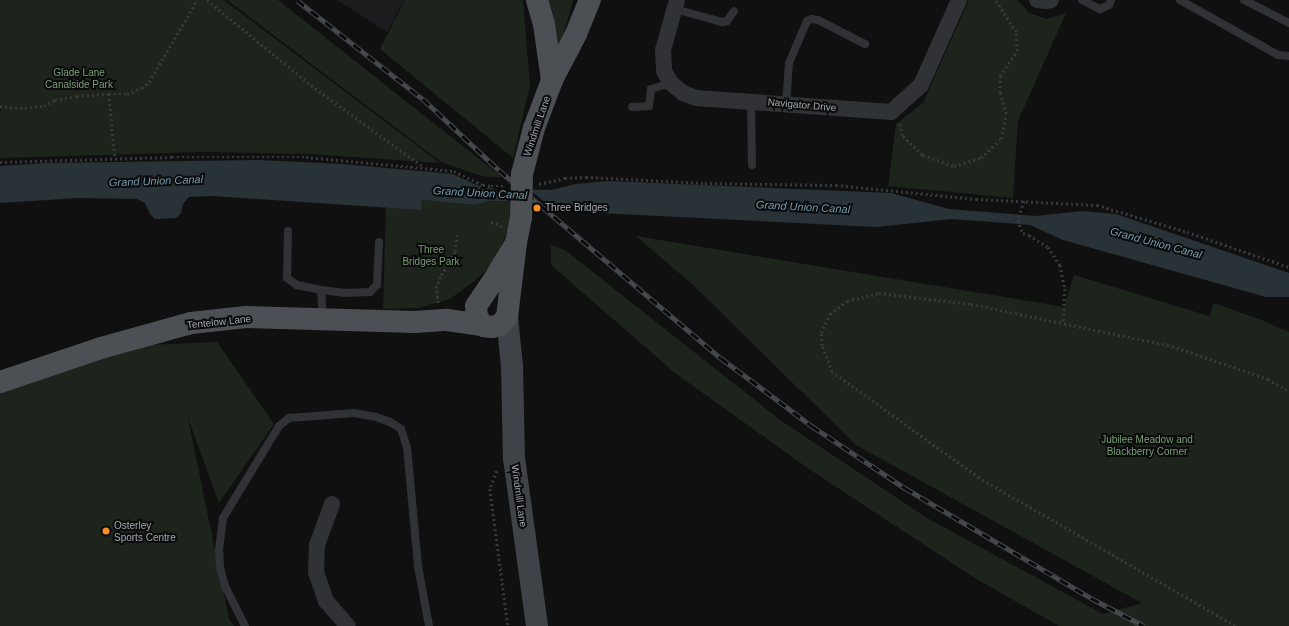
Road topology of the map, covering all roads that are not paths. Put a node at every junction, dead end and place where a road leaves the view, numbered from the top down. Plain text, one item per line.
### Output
1 (537, 0) edge
2 (580, 0) edge
3 (590, 0) edge
4 (959, 0) edge
5 (1037, 0) edge
6 (1051, 0) edge
7 (1082, 0) edge
8 (1111, 0) edge
9 (1180, 0) edge
10 (1244, 0) edge
11 (676, 4) edge
12 (734, 11) dead end
13 (1289, 23) edge
14 (576, 34) junction
15 (865, 44) dead end
16 (1289, 56) edge
17 (552, 80) junction
18 (672, 83) junction
19 (751, 101) junction
20 (786, 104) junction
21 (632, 107) dead end
22 (752, 165) dead end
23 (288, 231) dead end
24 (379, 242) dead end
25 (321, 290) junction
26 (491, 314) junction
27 (323, 319) junction
28 (0, 382) edge
29 (332, 504) dead end
30 (245, 626) edge
31 (348, 626) edge
32 (429, 626) edge
33 (537, 626) edge

1 - 17 main road, Windmill Lane
2 - 14 street
3 - 14 main road, Windmill Lane
4 - 20 street, Navigator Drive
5 - 6 street
7 - 8 lane
9 - 16 lane
10 - 13 lane
11 - 12 lane
11 - 18 street, Navigator Drive
14 - 17 main road, Windmill Lane
15 - 20 lane
17 - 26 main road, Windmill Lane, bridge
18 - 19 street, Navigator Drive
18 - 21 lane
19 - 20 street, Navigator Drive
19 - 22 lane
23 - 25 lane
24 - 25 lane
25 - 27 lane
26 - 27 main road, Tentelow Lane
26 - 33 main road, Windmill Lane
27 - 28 main road, Tentelow Lane
29 - 31 street
30 - 32 lane

